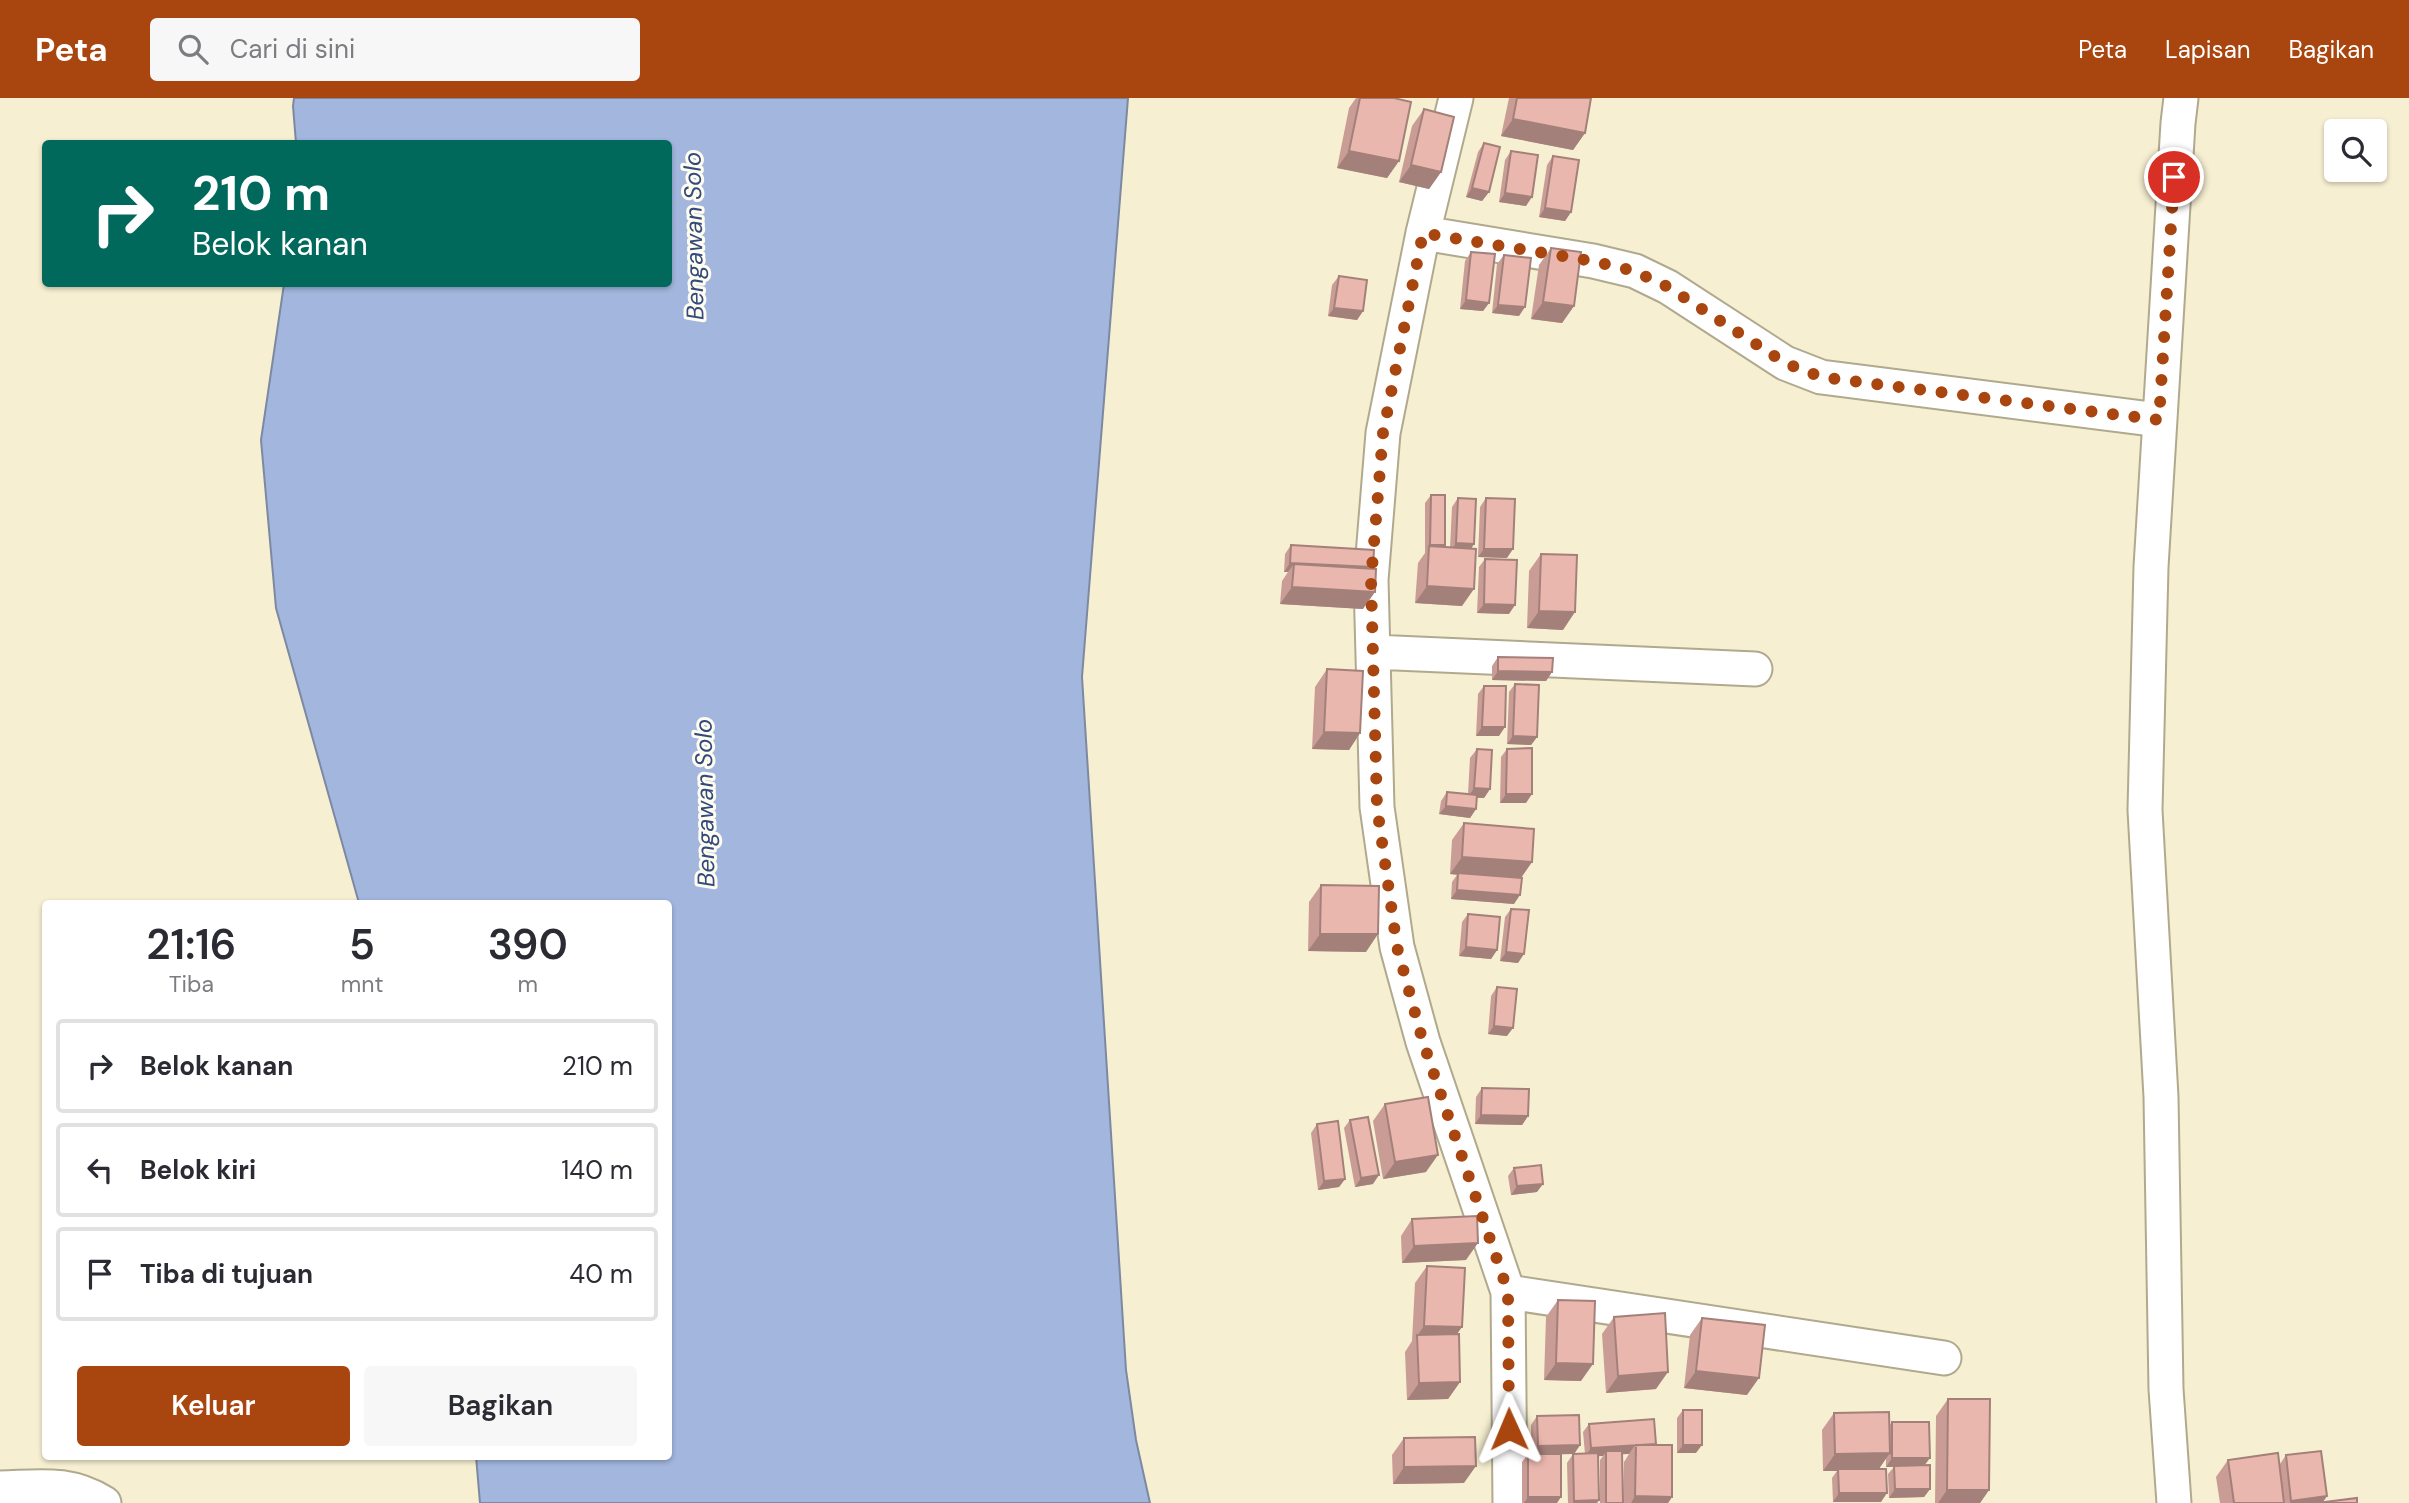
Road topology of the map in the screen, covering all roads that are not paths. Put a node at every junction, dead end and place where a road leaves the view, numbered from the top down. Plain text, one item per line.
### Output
1 (1456, 98) edge
2 (2181, 98) edge
3 (1423, 233) junction
4 (2159, 420) junction
5 (1373, 652) junction
6 (1755, 669) dead end
7 (1508, 1292) junction
8 (1944, 1358) dead end
9 (0, 1488) edge
10 (104, 1503) edge
11 (1510, 1503) edge
12 (2174, 1503) edge

1 - 3 street
2 - 4 street
3 - 4 street
3 - 5 street
4 - 12 street
5 - 6 street
5 - 7 street
7 - 8 street
7 - 11 street
9 - 10 street

